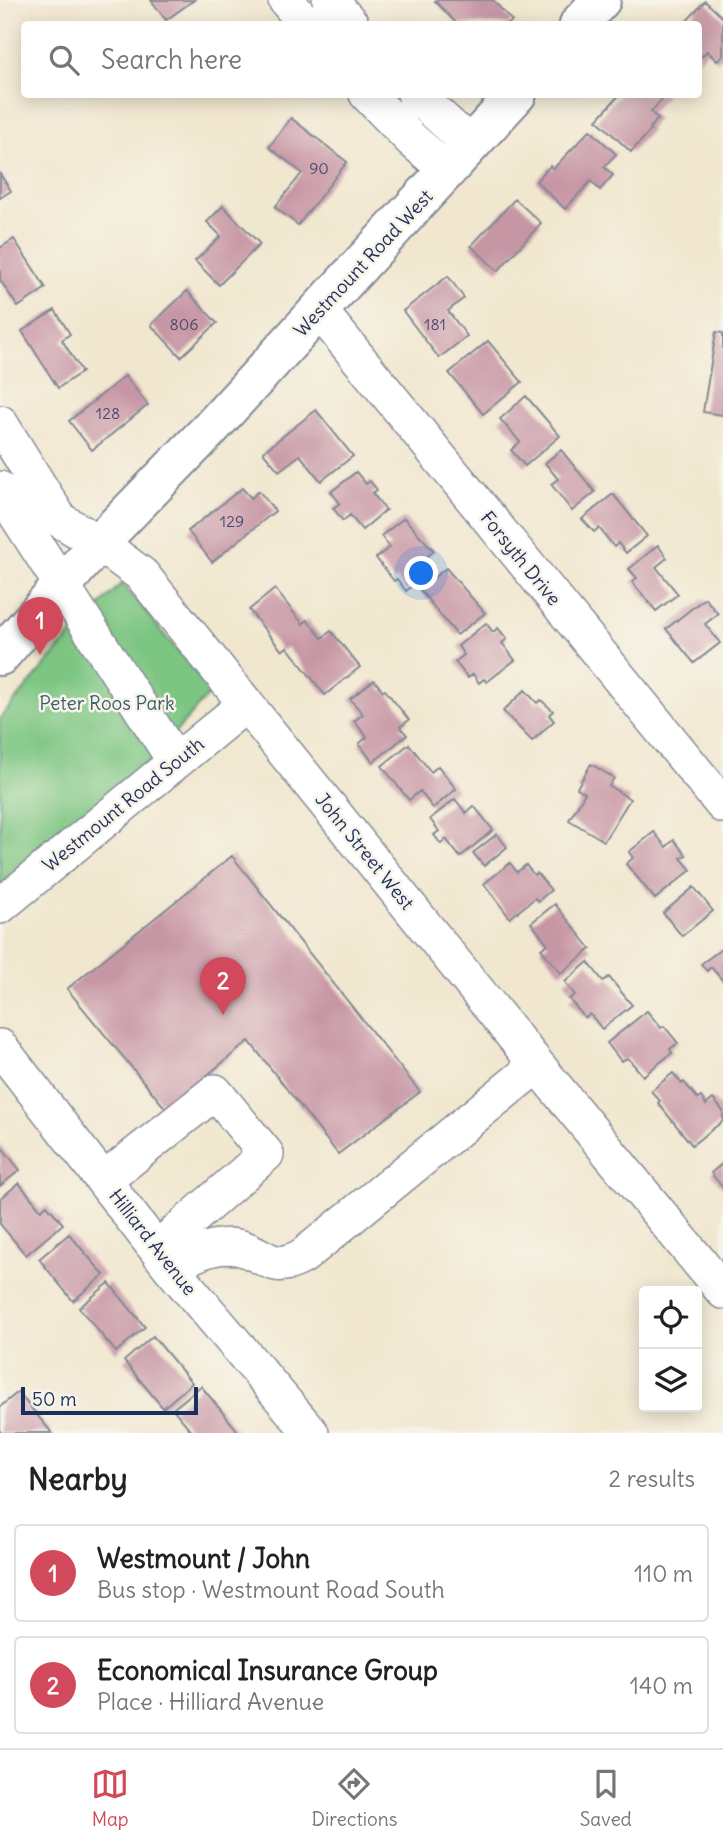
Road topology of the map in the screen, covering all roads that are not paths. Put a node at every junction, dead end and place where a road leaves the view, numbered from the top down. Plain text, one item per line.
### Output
1 (286, 0) edge
2 (330, 0) edge
3 (601, 0) edge
4 (304, 21) edge
5 (348, 21) edge
6 (582, 21) edge
7 (371, 98) edge
8 (418, 98) edge
9 (512, 98) edge
10 (459, 158) junction
11 (319, 310) junction
12 (0, 423) edge
13 (0, 489) edge
14 (100, 543) junction
15 (63, 585) junction
16 (0, 656) edge
17 (246, 704) junction
18 (175, 761) junction
19 (723, 805) edge
20 (0, 906) edge
21 (0, 1047) edge
22 (537, 1065) junction
23 (104, 1180) junction
24 (164, 1258) junction
25 (723, 1291) edge
26 (311, 1433) edge

1 - 4 street
2 - 5 street
3 - 6 main road
7 - 10 street
8 - 10 street
9 - 10 main road, Westmount Road West
10 - 11 main road, Westmount Road West
11 - 14 main road, Westmount Road West
11 - 19 street, Forsyth Drive
12 - 14 street, John Street West
13 - 15 street
14 - 15 main road
14 - 17 street, John Street West
15 - 16 main road
15 - 18 street
17 - 18 street, Westmount Road South
17 - 22 street, John Street West
18 - 20 street, Westmount Road South
21 - 23 street, Hilliard Avenue
22 - 24 street
22 - 25 street, John Street West
23 - 24 street, Hilliard Avenue
23 - 24 street
24 - 26 street, Hilliard Avenue

